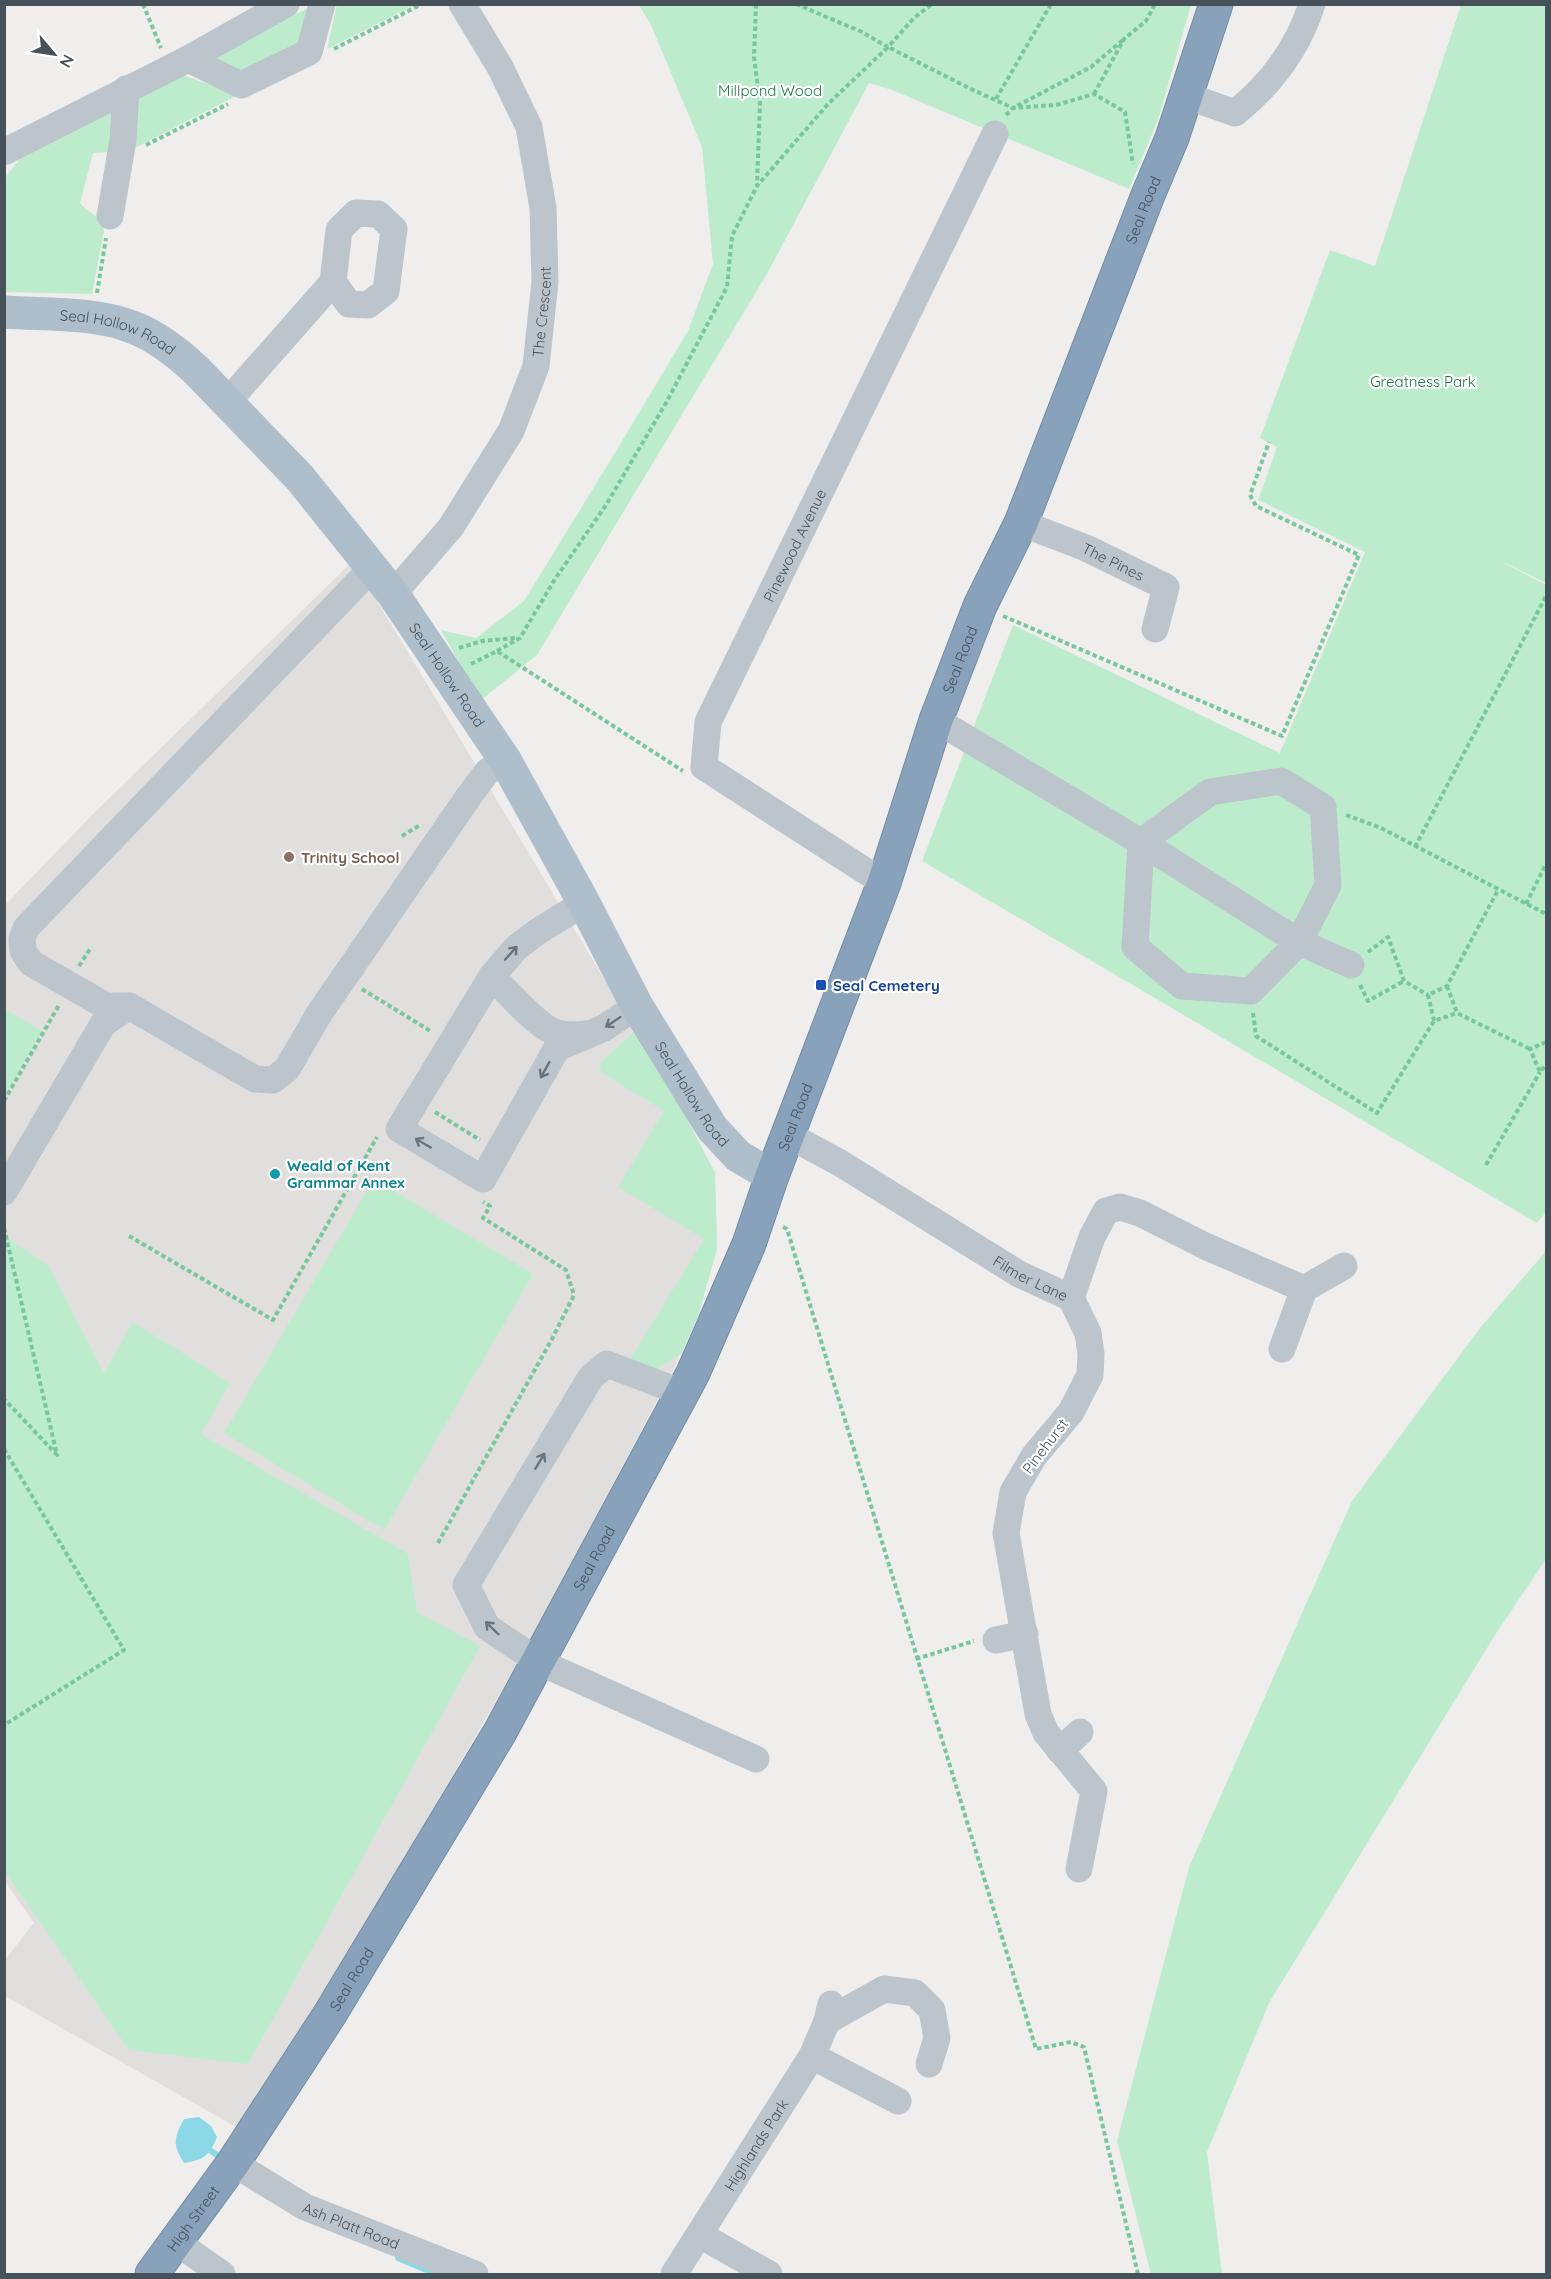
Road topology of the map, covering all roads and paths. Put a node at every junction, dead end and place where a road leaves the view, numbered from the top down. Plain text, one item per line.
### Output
1 (143, 4) edge
2 (286, 4) edge
3 (322, 4) edge
4 (422, 4) edge
5 (462, 4) edge
6 (756, 4) edge
7 (796, 4) edge
8 (932, 4) edge
9 (1051, 4) edge
10 (1155, 4) edge
11 (1216, 4) edge
12 (1312, 4) edge
13 (1124, 39) junction
14 (888, 47) junction
15 (309, 52) junction
16 (179, 64) junction
17 (241, 85) junction
18 (126, 89) junction
19 (1094, 94) junction
20 (1187, 96) junction
21 (996, 99) junction
22 (1013, 108) junction
23 (996, 134) dead end
24 (6, 149) edge
25 (119, 159) junction
26 (757, 186) junction
27 (1148, 195) junction
28 (110, 216) joint
29 (333, 282) dead end
30 (4, 312) edge
31 (93, 318) junction
32 (228, 401) junction
33 (1269, 442) dead end
34 (1021, 523) junction
35 (372, 567) junction
36 (393, 594) junction
37 (1546, 596) edge
38 (980, 606) junction
39 (1155, 629) dead end
40 (520, 638) junction
41 (497, 651) junction
42 (442, 665) junction
43 (936, 720) junction
44 (505, 760) junction
45 (704, 767) junction
46 (1323, 807) junction
47 (1141, 842) junction
48 (1415, 847) junction
49 (1546, 864) edge
50 (884, 883) junction
51 (1498, 890) junction
52 (584, 903) junction
53 (1526, 904) junction
54 (1546, 914) edge
55 (1299, 942) junction
56 (1351, 964) junction
57 (492, 976) junction
58 (344, 978) junction
59 (1404, 981) junction
60 (68, 985) junction
61 (1447, 986) junction
62 (1251, 991) junction
63 (1428, 995) junction
64 (129, 1006) junction
65 (637, 1006) junction
66 (1457, 1013) junction
67 (1434, 1021) junction
68 (587, 1034) junction
69 (437, 1035) dead end
70 (1546, 1042) edge
71 (1530, 1049) junction
72 (1546, 1065) edge
73 (1540, 1072) junction
74 (4, 1101) edge
75 (416, 1101) junction
76 (380, 1133) dead end
77 (788, 1135) junction
78 (499, 1151) junction
79 (1486, 1166) dead end
80 (772, 1176) junction
81 (4, 1192) edge
82 (479, 1200) dead end
83 (759, 1213) junction
84 (4, 1228) edge
85 (129, 1236) dead end
86 (1344, 1266) dead end
87 (1304, 1289) junction
88 (1071, 1298) junction
89 (1282, 1349) dead end
90 (683, 1393) junction
91 (4, 1399) edge
92 (4, 1449) edge
93 (438, 1543) dead end
94 (1025, 1634) junction
95 (996, 1640) joint
96 (916, 1659) junction
97 (539, 1662) junction
98 (4, 1725) edge
99 (1080, 1732) dead end
100 (1060, 1750) junction
101 (756, 1759) dead end
102 (1079, 1869) dead end
103 (812, 2055) junction
104 (929, 2064) dead end
105 (898, 2101) dead end
106 (233, 2163) junction
107 (700, 2235) junction
108 (176, 2242) junction
109 (152, 2274) edge
110 (222, 2274) edge
111 (475, 2274) edge
112 (674, 2274) edge
113 (769, 2274) edge
114 (1138, 2274) edge

1 - 16 path
2 - 16 street
3 - 15 street
4 - 15 path
5 - 36 street, The Crescent
6 - 26 path
7 - 14 path
8 - 14 path
9 - 21 path
10 - 13 path
11 - 20 highway, Seal Road
12 - 20 street
13 - 19 path
13 - 22 path
14 - 21 path
14 - 26 path
15 - 17 street
16 - 17 street
16 - 18 street
17 - 25 path
18 - 24 street
18 - 25 street
19 - 22 path
19 - 27 path
20 - 27 highway, Seal Road
21 - 22 path
23 - 45 street, Pinewood Avenue
25 - 28 street
26 - 40 path
27 - 34 highway, Seal Road
28 - 31 path
29 - 32 street
30 - 31 main road, Seal Hollow Road
31 - 32 main road, Seal Hollow Road
32 - 35 main road, Seal Hollow Road
33 - 38 path
34 - 38 highway, Seal Road
34 - 39 street, The Pines
35 - 36 main road, Seal Hollow Road
35 - 60 street
36 - 42 main road, Seal Hollow Road
37 - 48 path
38 - 43 highway, Seal Road
40 - 41 path
40 - 42 path
41 - 42 path
41 - 45 path
42 - 44 main road, Seal Hollow Road
43 - 47 street
43 - 50 highway, Seal Road
44 - 52 main road, Seal Hollow Road
44 - 58 street
45 - 50 street
46 - 47 street
46 - 48 path
46 - 55 street
47 - 55 street
47 - 62 street
48 - 51 path
49 - 53 path
50 - 77 highway, Seal Road
51 - 53 path
51 - 61 path
57 -> 52 street
52 - 65 main road, Seal Hollow Road
53 - 54 path
55 - 56 street
55 - 62 street
56 - 59 path
56 - 59 path
57 - 68 street
57 - 75 street
58 - 64 street
58 - 69 path
59 - 63 path
60 - 64 street
60 - 74 path
61 - 63 path
61 - 66 path
62 - 67 path
63 - 67 path
64 - 81 street
65 -> 68 street
65 - 80 main road, Seal Hollow Road
66 - 67 path
66 - 71 path
68 -> 78 street
70 - 71 path
71 - 73 path
72 - 73 path
73 - 79 path
75 - 78 path
78 -> 75 street
76 - 85 path
77 - 80 highway, Seal Road
77 - 88 street, Filmer Lane
80 - 83 highway, Seal Road
82 - 93 path
83 - 90 highway, Seal Road
83 - 96 path
84 - 91 path
86 - 87 street
87 - 88 street, Filmer Lane
87 - 89 street
88 - 94 street, Pinehurst
90 - 97 highway, Seal Road
97 -> 90 street
92 - 98 path
94 - 95 street
94 - 100 street, Pinehurst
95 - 96 path
96 - 114 path
97 - 101 street
97 - 106 highway, Seal Road
99 - 100 street
100 - 102 street, Pinehurst
103 - 104 street, Highlands Park
103 - 105 street
103 - 107 street, Highlands Park
106 - 108 highway, High Street
106 - 111 street, Ash Platt Road
107 - 112 street, Highlands Park
107 - 113 street
108 - 109 highway, High Street
108 - 110 street

